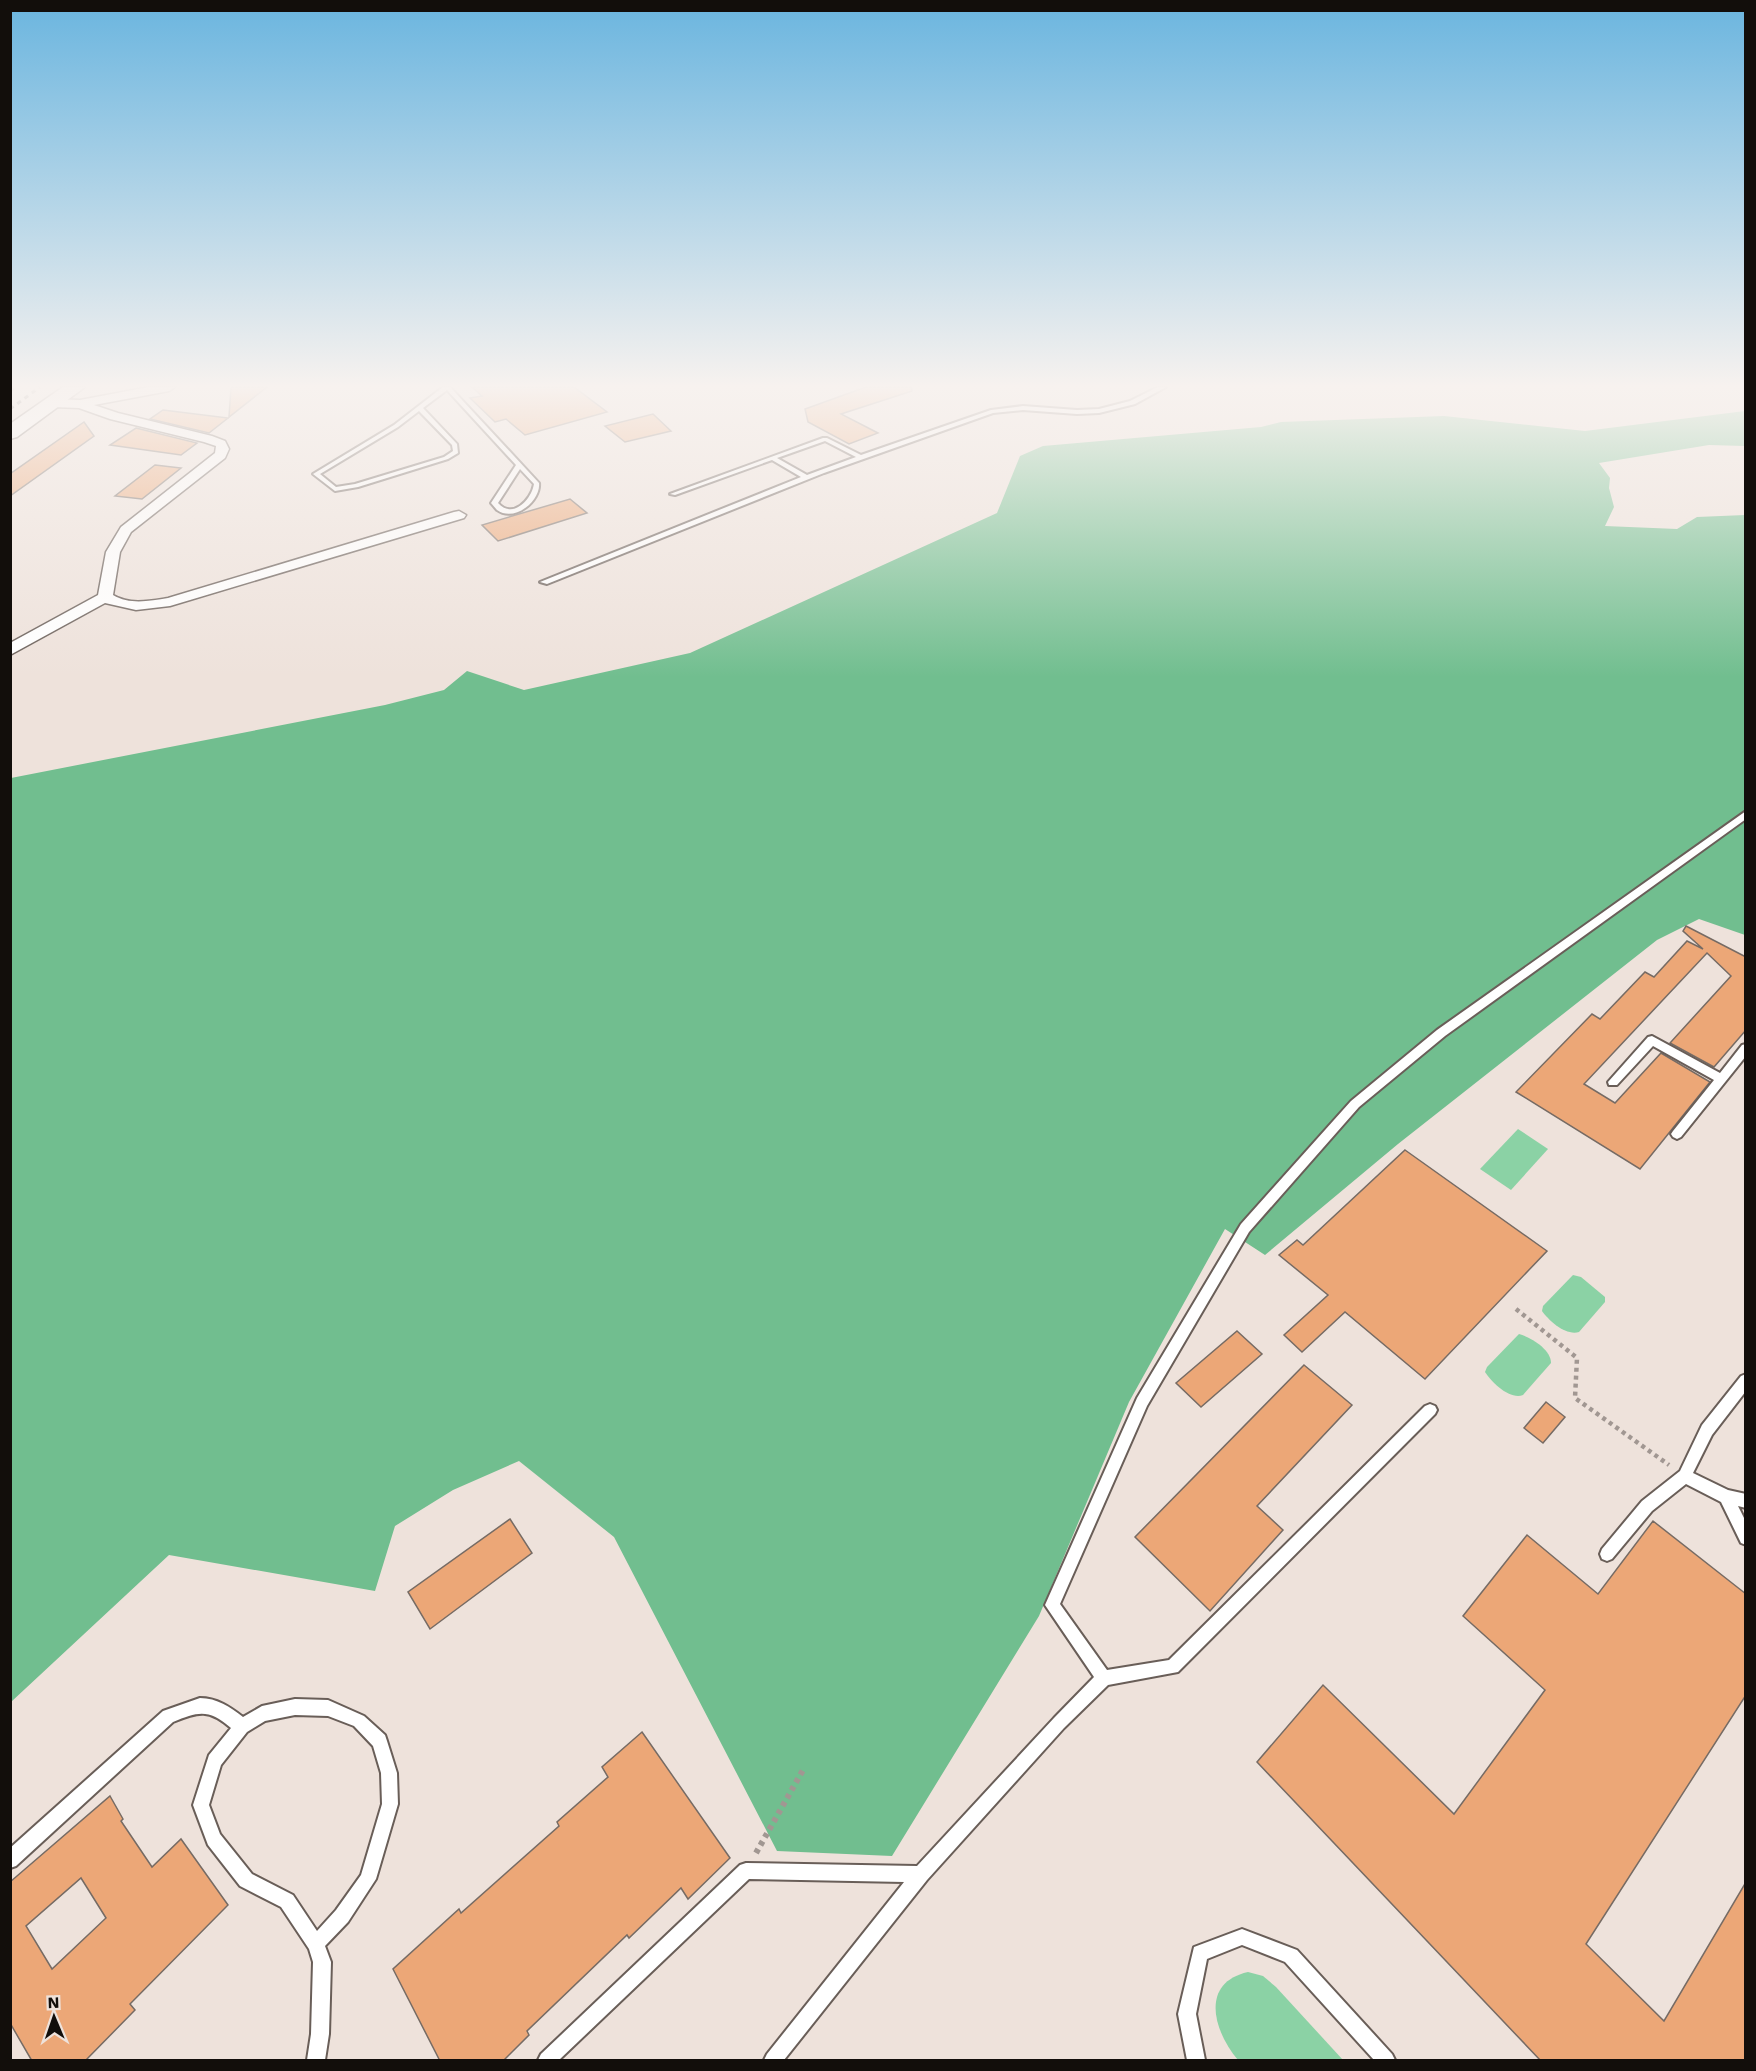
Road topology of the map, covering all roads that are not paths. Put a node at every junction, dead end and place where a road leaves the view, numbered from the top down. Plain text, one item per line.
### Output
1 (185, 484) edge
2 (328, 484) edge
3 (364, 484) edge
4 (507, 484) edge
5 (537, 484) edge
6 (701, 484) edge
7 (793, 484) edge
8 (673, 494) dead end
9 (459, 515) dead end
10 (544, 582) dead end
11 (105, 597) junction
12 (10, 650) edge
13 (1746, 814) edge
14 (1746, 1048) edge
15 (1720, 1079) junction
16 (1612, 1082) dead end
17 (1677, 1134) dead end
18 (1746, 1380) edge
19 (1430, 1410) dead end
20 (1685, 1476) junction
21 (1726, 1497) junction
22 (1746, 1501) edge
23 (1746, 1538) edge
24 (1607, 1554) dead end
25 (1104, 1678) junction
26 (242, 1727) junction
27 (10, 1860) edge
28 (921, 1874) junction
29 (316, 1944) junction
30 (316, 2061) edge
31 (547, 2061) edge
32 (773, 2061) edge
33 (1196, 2061) edge
34 (1386, 2061) edge

1 - 11 street
2 - 3 lane
4 - 5 lane
6 - 8 lane
7 - 10 lane
9 - 11 street
11 - 12 street
13 - 25 lane
14 - 15 lane
15 - 16 lane
15 - 17 lane
18 - 20 lane
19 - 25 lane
20 - 21 lane
20 - 24 lane
21 - 22 lane
21 - 23 lane
25 - 28 lane
26 - 27 lane
26 - 29 lane
26 - 29 lane
28 - 31 lane
28 - 32 lane
29 - 30 lane
33 - 34 lane

